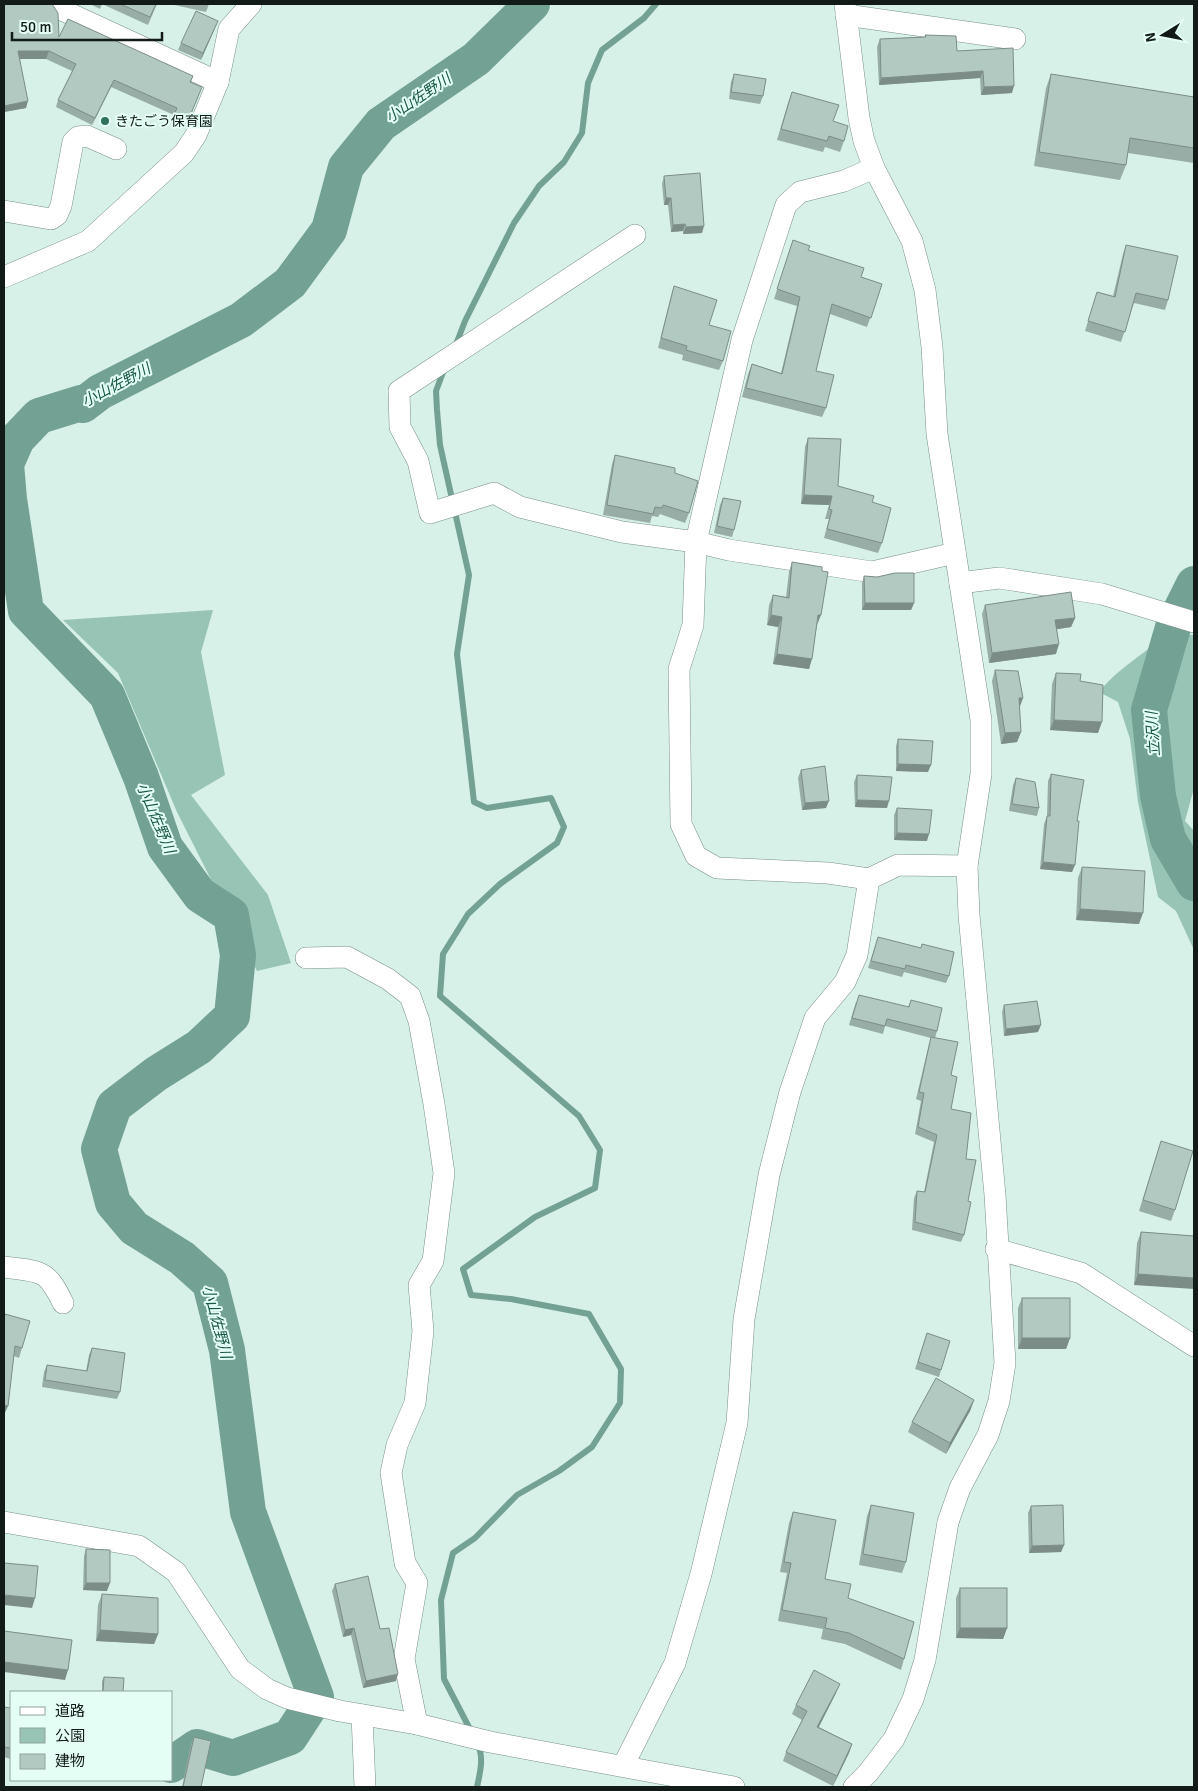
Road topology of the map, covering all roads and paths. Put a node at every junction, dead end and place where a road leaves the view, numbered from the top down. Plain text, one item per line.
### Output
1 (64, 4) edge
2 (250, 4) edge
3 (845, 10) edge
4 (1015, 39) dead end
5 (218, 82) junction
6 (116, 149) dead end
7 (874, 168) junction
8 (4, 211) edge
9 (635, 235) dead end
10 (4, 277) edge
11 (696, 542) junction
12 (955, 553) junction
13 (960, 583) junction
14 (1194, 622) edge
15 (967, 866) junction
16 (869, 879) junction
17 (306, 958) dead end
18 (996, 1249) junction
19 (4, 1267) edge
20 (63, 1303) dead end
21 (1194, 1346) edge
22 (4, 1522) edge
23 (362, 1715) junction
24 (417, 1724) junction
25 (623, 1766) junction
26 (365, 1787) edge
27 (734, 1787) edge
28 (854, 1787) edge

1 - 5 street
2 - 5 street
3 - 4 street
3 - 7 street
5 - 10 street
6 - 8 street
7 - 11 street
7 - 12 street
9 - 11 street
11 - 12 street
11 - 16 street
12 - 13 street
13 - 14 street
13 - 15 street
15 - 16 street
15 - 18 street
16 - 25 street
17 - 24 street
18 - 21 street
18 - 28 street
19 - 20 street
22 - 23 street
23 - 24 street
23 - 26 street
24 - 25 street
25 - 27 street

